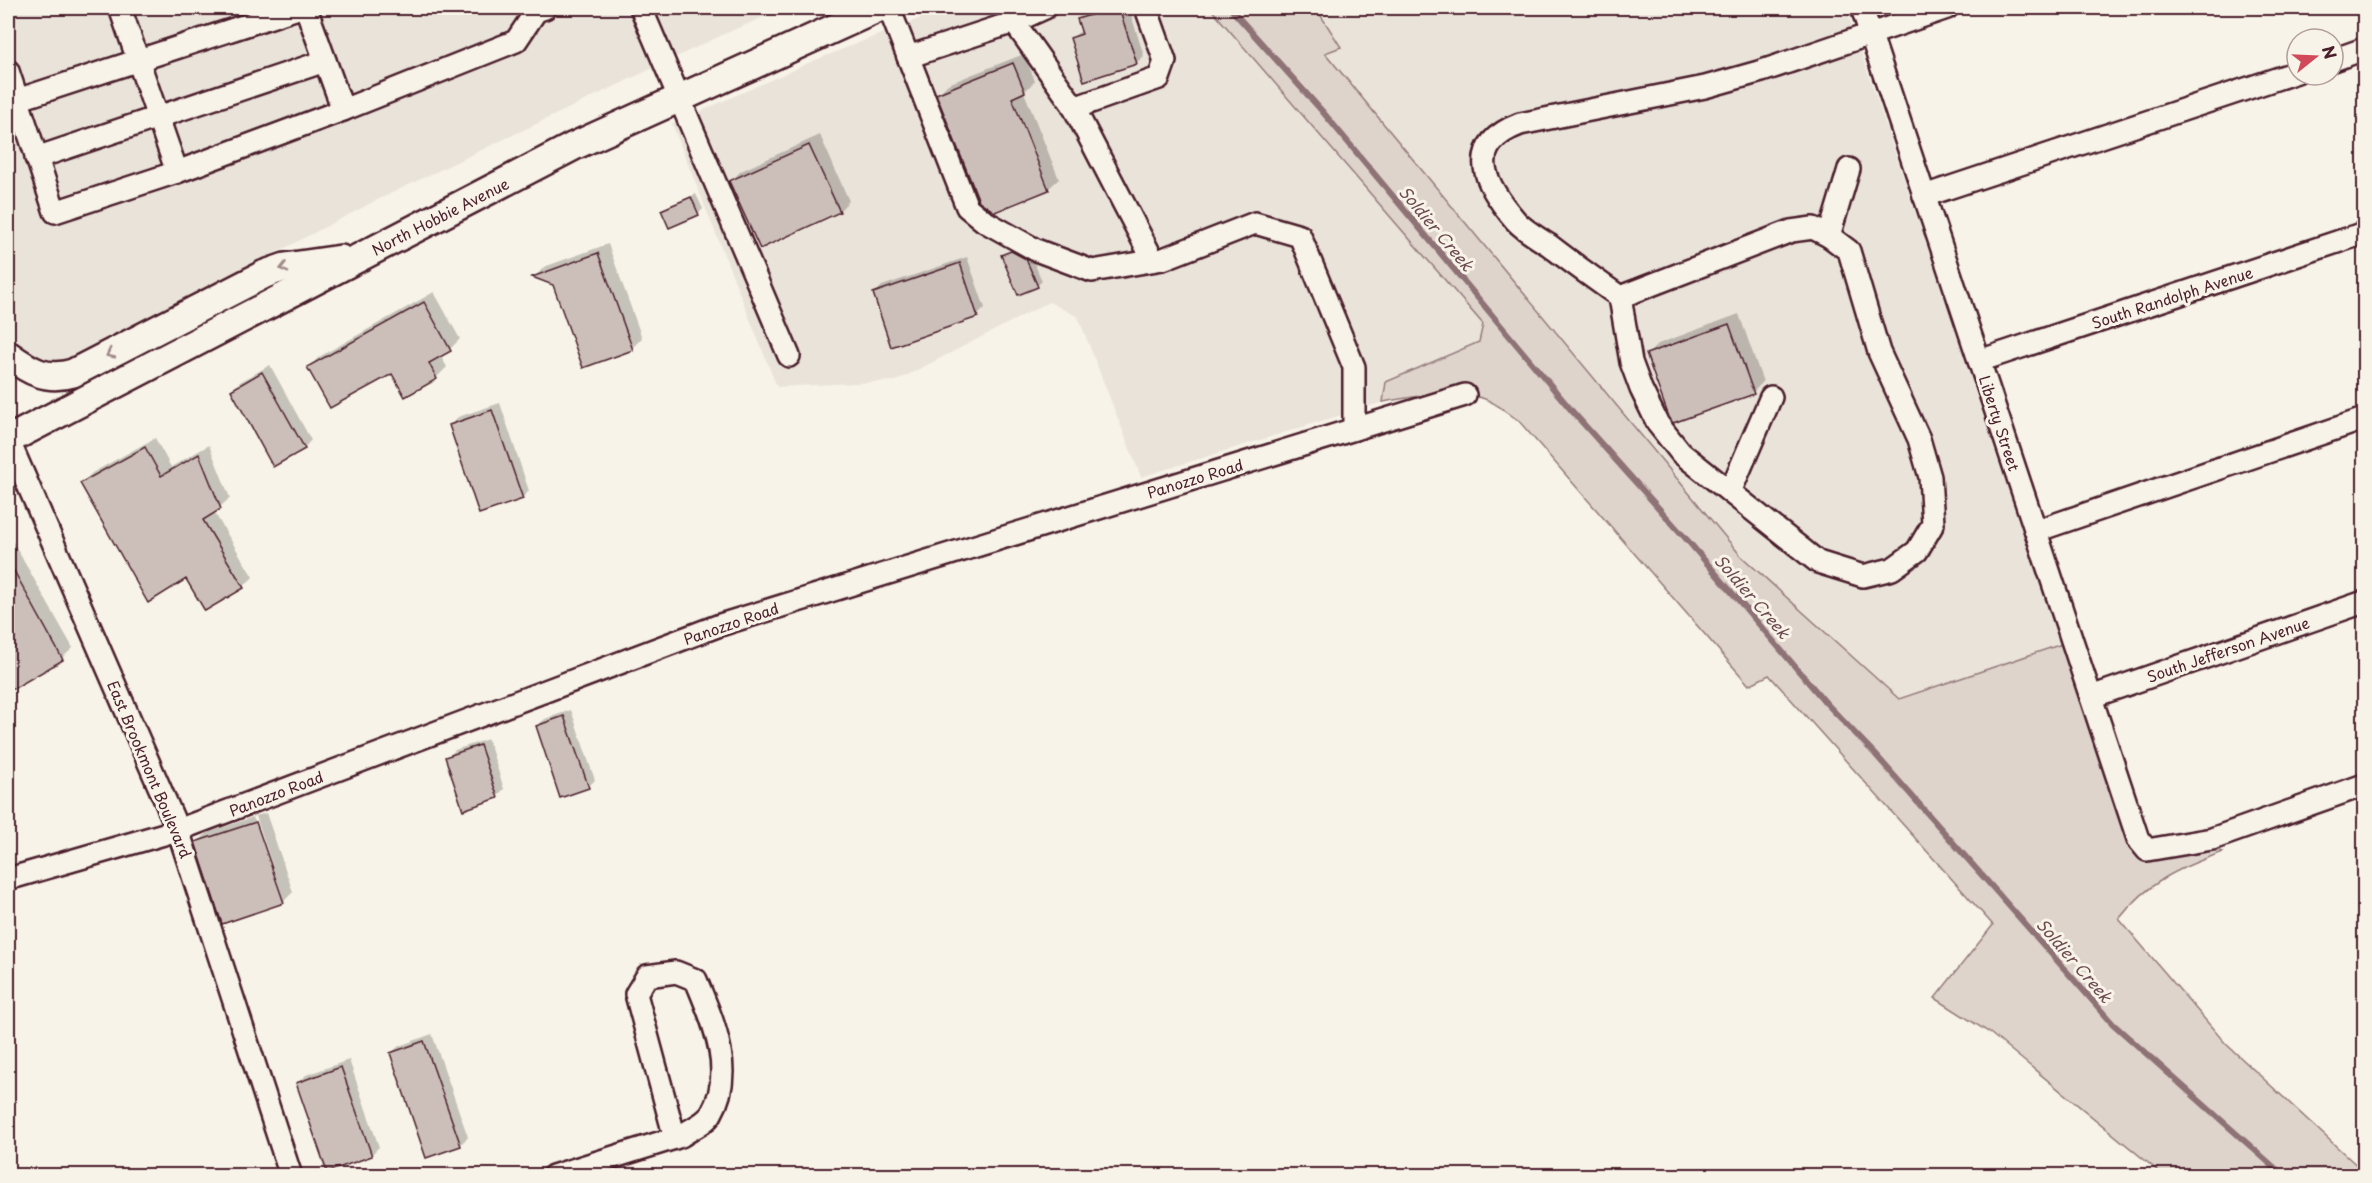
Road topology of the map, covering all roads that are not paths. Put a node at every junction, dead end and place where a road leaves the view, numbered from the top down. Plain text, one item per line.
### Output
1 (120, 8) edge
2 (298, 8) edge
3 (306, 8) edge
4 (545, 8) edge
5 (641, 8) edge
6 (879, 8) edge
7 (889, 8) edge
8 (1045, 8) edge
9 (1146, 8) edge
10 (1862, 8) edge
11 (1947, 8) edge
12 (1011, 15) edge
13 (1870, 33) junction
14 (2364, 49) edge
15 (2345, 56) edge
16 (908, 57) junction
17 (138, 61) junction
18 (325, 61) junction
19 (8, 72) edge
20 (2285, 76) edge
21 (680, 98) junction
22 (17, 100) junction
23 (1074, 108) junction
24 (343, 110) junction
25 (158, 117) junction
26 (36, 158) junction
27 (1849, 169) dead end
28 (177, 172) junction
29 (1924, 196) junction
30 (2364, 233) edge
31 (1829, 236) junction
32 (363, 256) junction
33 (1153, 260) junction
34 (1620, 297) junction
35 (8, 355) edge
36 (789, 356) dead end
37 (1979, 361) junction
38 (1465, 395) dead end
39 (1771, 398) dead end
40 (2364, 419) edge
41 (1354, 429) junction
42 (8, 438) edge
43 (1730, 492) junction
44 (2036, 531) junction
45 (2364, 602) edge
46 (2091, 697) junction
47 (2364, 785) edge
48 (178, 830) junction
49 (8, 879) edge
50 (675, 1138) junction
51 (291, 1176) edge
52 (553, 1176) edge

1 - 17 street
2 - 17 street
3 - 18 street
4 - 24 street
5 - 21 street
6 - 21 main road, North Hobbie Avenue
7 - 16 street
8 - 12 street
9 - 23 street
10 - 13 street, Liberty Street
11 - 13 street
12 - 16 street
12 - 23 street
13 - 29 street, Liberty Street
13 - 34 street
14 - 15 street
16 - 33 street
17 - 22 street
17 - 25 street
18 - 24 street
18 - 25 street
19 - 22 street
20 - 29 street
21 - 32 main road, North Hobbie Avenue
21 - 36 street
22 - 26 street
23 - 33 street
24 - 28 street
25 - 26 street
25 - 28 street
26 - 28 street
27 - 31 street
29 - 37 street, Liberty Street
30 - 37 street, South Randolph Avenue
31 - 34 street
31 - 43 street
32 -> 35 main road
32 - 42 main road, North Hobbie Avenue
33 - 41 street
34 - 43 street
37 - 44 street, Liberty Street
38 - 41 street, Panozzo Road
39 - 43 street
40 - 44 street
41 - 48 street, Panozzo Road
42 - 48 street, East Brookmont Boulevard
44 - 46 street, Liberty Street
45 - 46 street, South Jefferson Avenue
46 - 47 street, Liberty Street
48 - 49 street, Panozzo Road
48 - 51 street, East Brookmont Boulevard
50 - 50 street
50 - 52 street

